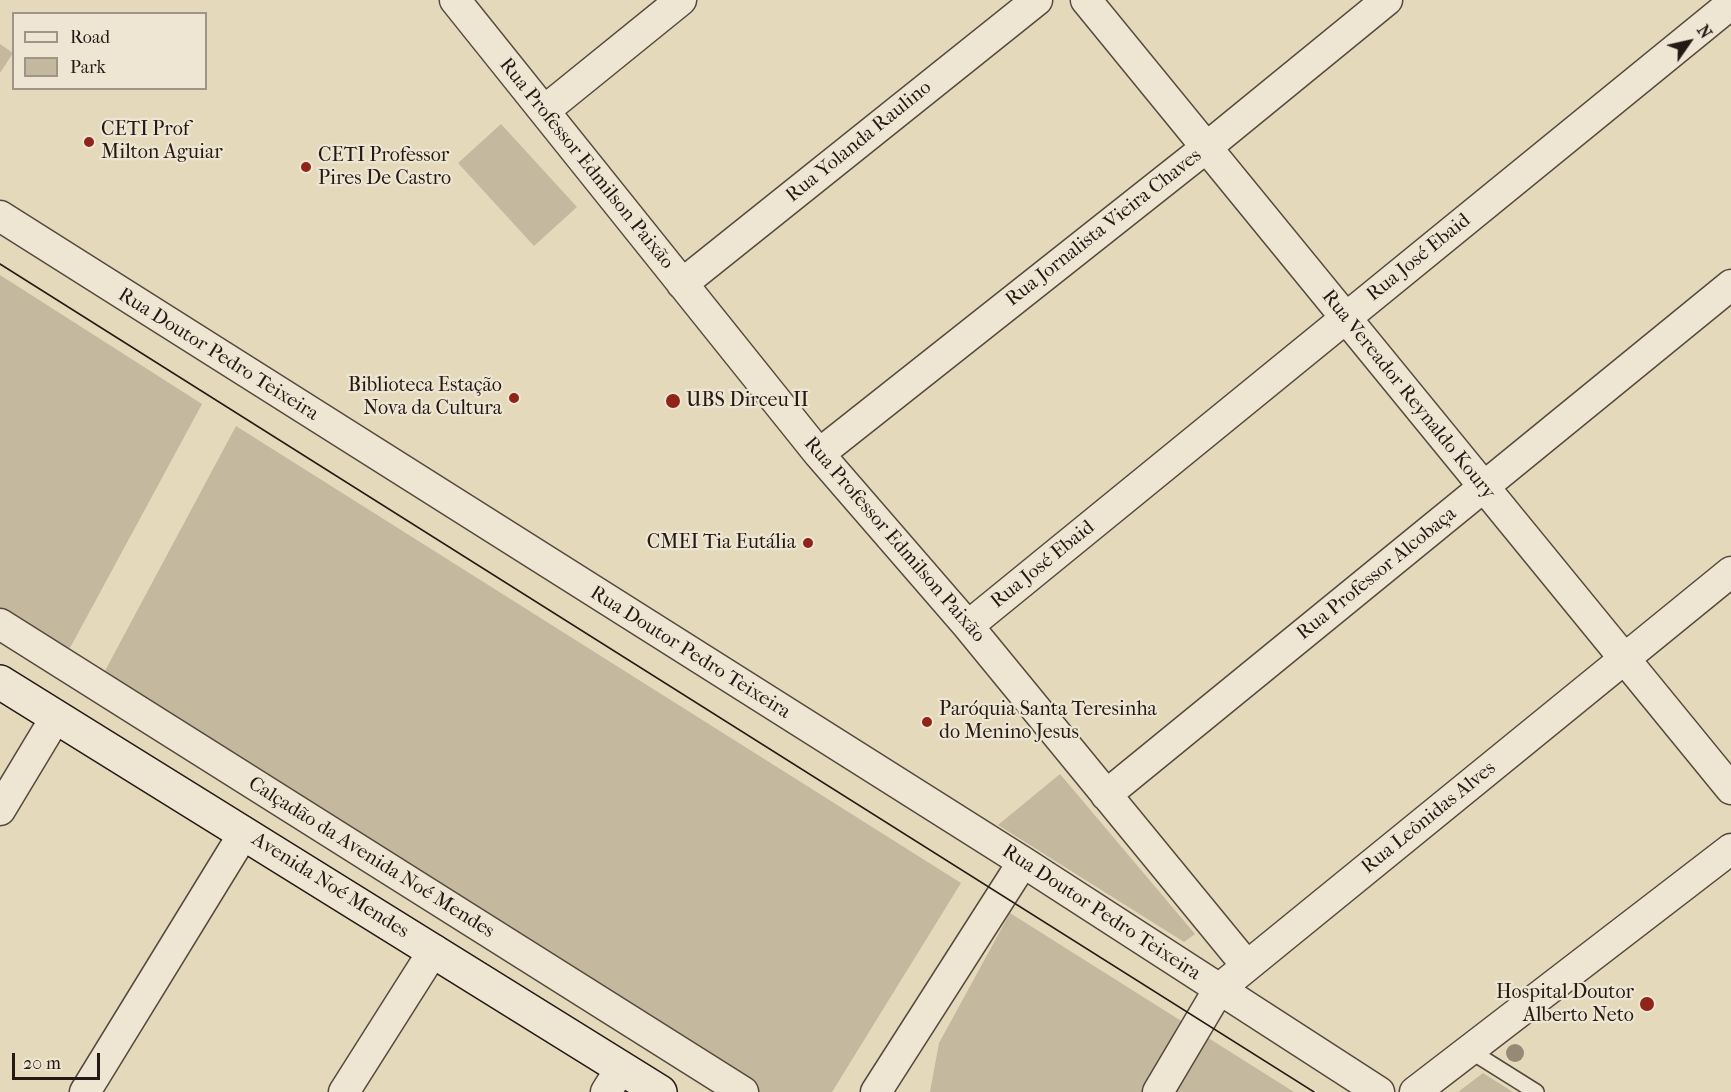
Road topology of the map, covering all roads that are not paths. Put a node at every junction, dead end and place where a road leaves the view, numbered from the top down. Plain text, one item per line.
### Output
1 (454, 0) edge
2 (681, 0) edge
3 (1037, 0) edge
4 (1086, 0) edge
5 (1387, 0) edge
6 (1723, 11) edge
7 (543, 111) junction
8 (1207, 147) junction
9 (0, 216) edge
10 (682, 284) junction
11 (1731, 285) edge
12 (1346, 318) junction
13 (819, 454) junction
14 (1484, 486) junction
15 (1731, 572) edge
16 (0, 624) edge
17 (968, 626) junction
18 (1624, 659) junction
19 (0, 682) edge
20 (56, 717) junction
21 (1731, 789) edge
22 (1106, 795) junction
23 (0, 810) edge
24 (244, 833) junction
25 (1731, 849) edge
26 (1023, 862) junction
27 (434, 950) junction
28 (1247, 966) junction
29 (1219, 989) junction
30 (1469, 1050) junction
31 (614, 1080) edge
32 (85, 1092) edge
33 (344, 1092) edge
34 (660, 1092) edge
35 (743, 1092) edge
36 (876, 1092) edge
37 (1158, 1092) edge
38 (1379, 1092) edge
39 (1415, 1092) edge
40 (1536, 1092) edge

1 - 7 street, Rua Professor Edmilson Paixão
2 - 7 street
3 - 10 street, Rua Yolanda Raulino
4 - 8 street, Rua Vereador Reynaldo Koury
5 - 8 street, Rua Jornalista Vieira Chaves
6 - 12 street, Rua José Ebaid
7 - 10 street, Rua Professor Edmilson Paixão
8 - 12 street, Rua Vereador Reynaldo Koury
8 - 13 street, Rua Jornalista Vieira Chaves
9 - 26 street, Rua Doutor Pedro Teixeira
10 - 13 street, Rua Professor Edmilson Paixão
11 - 14 street, Rua Professor Alcobaça
12 - 14 street, Rua Vereador Reynaldo Koury
12 - 17 street, Rua José Ebaid
13 - 17 street, Rua Professor Edmilson Paixão
14 - 18 street, Rua Vereador Reynaldo Koury
14 - 22 street, Rua Professor Alcobaça
15 - 18 street, Rua Leônidas Alves
16 - 35 street, Calçadão da Avenida Noé Mendes
17 - 22 street, Rua Professor Edmilson Paixão
18 - 21 street, Rua Vereador Reynaldo Koury
18 - 28 street, Rua Leônidas Alves
19 - 20 main road, Avenida Noé Mendes
20 - 23 street
20 - 24 main road, Avenida Noé Mendes
22 - 28 street, Rua Professor Edmilson Paixão
24 - 27 main road, Avenida Noé Mendes
24 - 32 street
25 - 30 street
26 - 29 street, Rua Doutor Pedro Teixeira
26 - 36 street
27 - 31 main road, Avenida Noé Mendes
27 - 33 street
28 - 29 street, Rua Leônidas Alves
29 - 37 street, Rua Leônidas Alves
29 - 38 street, Rua Doutor Pedro Teixeira
30 - 39 street
30 - 40 lane
31 - 34 main road, Avenida Noé Mendes

